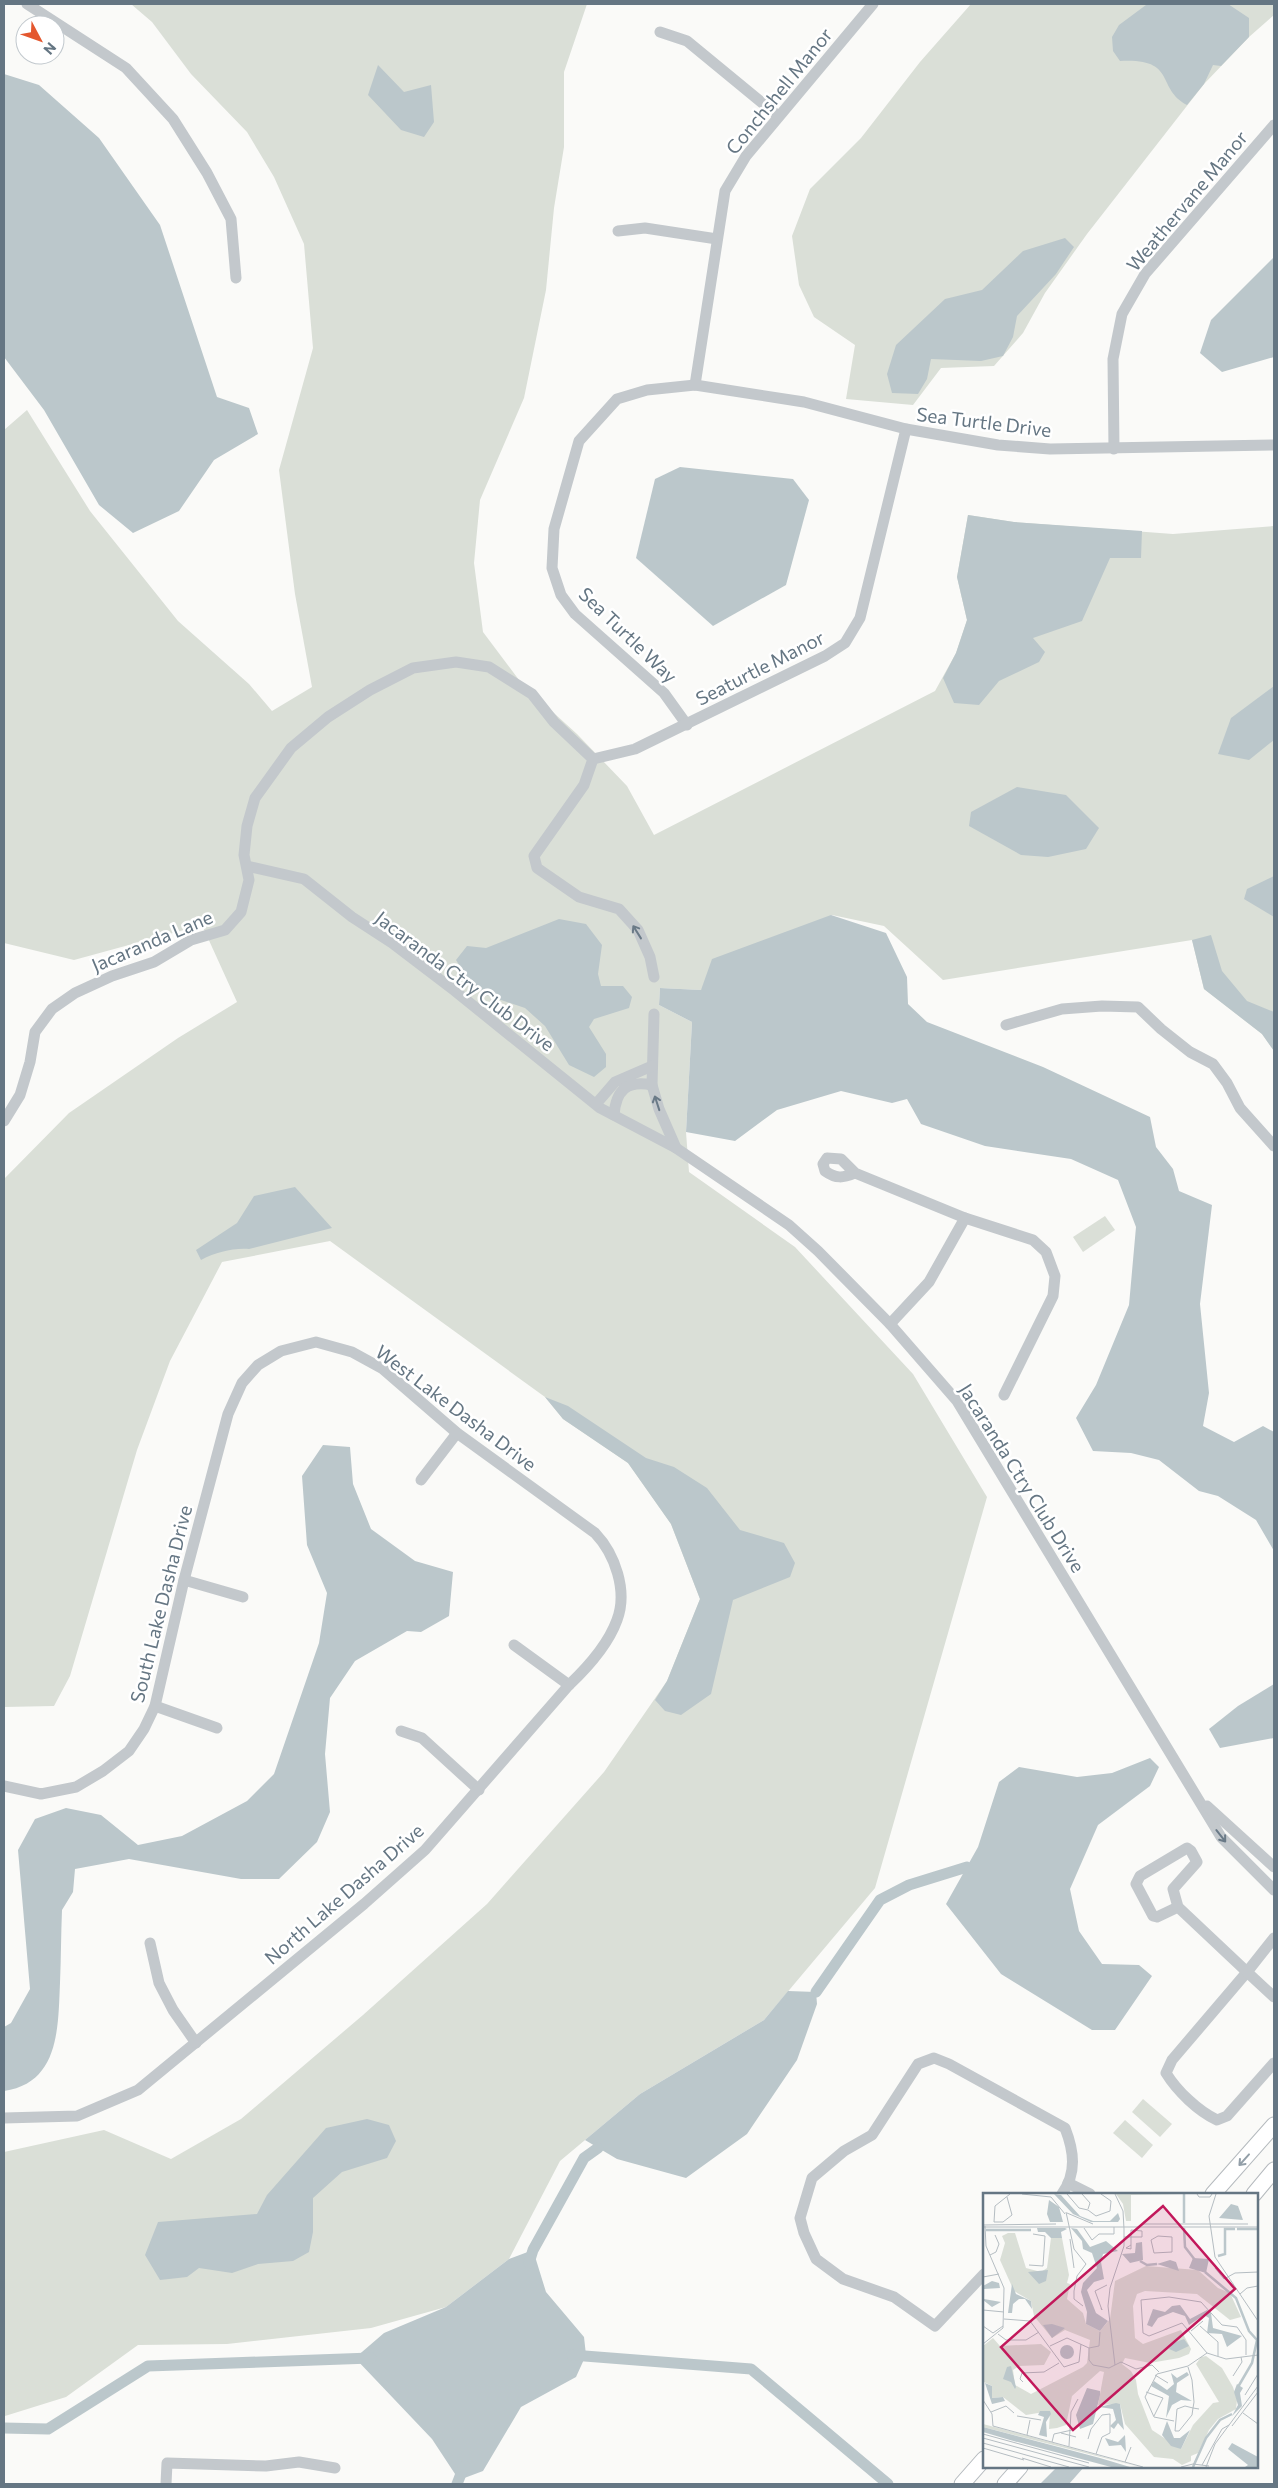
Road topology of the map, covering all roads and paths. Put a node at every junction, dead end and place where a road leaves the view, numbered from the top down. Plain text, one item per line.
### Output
1 (27, 4) edge
2 (873, 4) edge
3 (660, 32) dead end
4 (778, 116) junction
5 (1274, 125) edge
6 (618, 231) dead end
7 (717, 239) junction
8 (236, 278) dead end
9 (695, 385) junction
10 (906, 429) junction
11 (1274, 445) edge
12 (1114, 449) junction
13 (561, 595) joint
14 (687, 725) junction
15 (593, 759) junction
16 (247, 866) junction
17 (654, 977) dead end
18 (654, 1014) dead end
19 (1006, 1025) dead end
20 (652, 1066) junction
21 (652, 1085) junction
22 (596, 1104) junction
23 (614, 1115) junction
24 (4, 1121) edge
25 (1274, 1146) edge
26 (676, 1148) junction
27 (855, 1173) dead end
28 (965, 1218) junction
29 (890, 1324) junction
30 (258, 1364) joint
31 (1004, 1395) dead end
32 (457, 1433) junction
33 (422, 1480) dead end
34 (595, 1533) joint
35 (184, 1580) junction
36 (243, 1597) dead end
37 (514, 1645) dead end
38 (569, 1685) junction
39 (155, 1706) junction
40 (217, 1728) dead end
41 (401, 1731) dead end
42 (4, 1786) edge
43 (479, 1790) junction
44 (1195, 1795) junction
45 (1274, 1867) edge
46 (1274, 1890) edge
47 (1178, 1907) junction
48 (1274, 1938) edge
49 (150, 1943) dead end
50 (1247, 1972) junction
51 (1274, 1997) edge
52 (196, 2043) junction
53 (1274, 2063) edge
54 (4, 2118) edge
55 (1274, 2125) edge
56 (1274, 2170) edge
57 (1068, 2183) junction
58 (1063, 2193) edge
59 (1088, 2193) edge
60 (1214, 2193) edge
61 (1255, 2193) edge
62 (983, 2275) edge
63 (983, 2459) edge
64 (335, 2468) dead end
65 (1019, 2468) edge
66 (166, 2484) edge
67 (962, 2484) edge
68 (1005, 2484) edge

1 - 8 street
2 - 4 street, Conchshell Manor
3 - 4 street
4 - 7 street, Conchshell Manor
5 - 12 street, Weathervane Manor
6 - 7 street
7 - 9 street, Conchshell Manor
9 - 10 street, Sea Turtle Drive
9 - 13 street, Sea Turtle Drive
10 - 12 street, Sea Turtle Drive
10 - 14 street, Seaturtle Manor
11 - 12 street, Sea Turtle Drive
13 - 14 street, Sea Turtle Way
14 - 15 street, Seaturtle Manor
15 - 16 street, Jacaranda Lane
17 -> 15 street
16 - 22 street, Jacaranda Ctry Club Drive
16 - 24 street, Jacaranda Lane
18 - 20 street
19 - 25 street
20 - 21 street
20 - 22 street
21 - 23 street
26 -> 21 street
22 - 23 street, Jacaranda Ctry Club Drive
23 - 26 street, Jacaranda Ctry Club Drive
26 - 29 street, Jacaranda Ctry Club Drive
27 - 28 street
28 - 29 street
28 - 31 street
29 - 44 street, Jacaranda Ctry Club Drive
30 - 32 street, West Lake Dasha Drive
30 - 35 street, South Lake Dasha Drive
32 - 33 street
32 - 34 street, West Lake Dasha Drive
34 - 38 street, North Lake Dasha Drive
35 - 36 street
35 - 39 street, South Lake Dasha Drive
37 - 38 street
38 - 43 street, North Lake Dasha Drive
39 - 40 street
39 - 42 street, South Lake Dasha Drive
41 - 43 street
43 - 52 street, North Lake Dasha Drive
44 - 45 street, Jacaranda Ctry Club Drive
44 -> 46 street, Jacaranda Ctry Club Drive
47 - 47 street
47 - 50 street
48 - 50 street
49 - 52 street
50 - 51 street
50 - 53 street
52 - 54 street, North Lake Dasha Drive
55 -> 60 main road
56 - 61 main road
57 - 58 street
57 - 59 street
57 - 62 street
63 - 67 main road
64 - 66 street
65 - 68 main road

